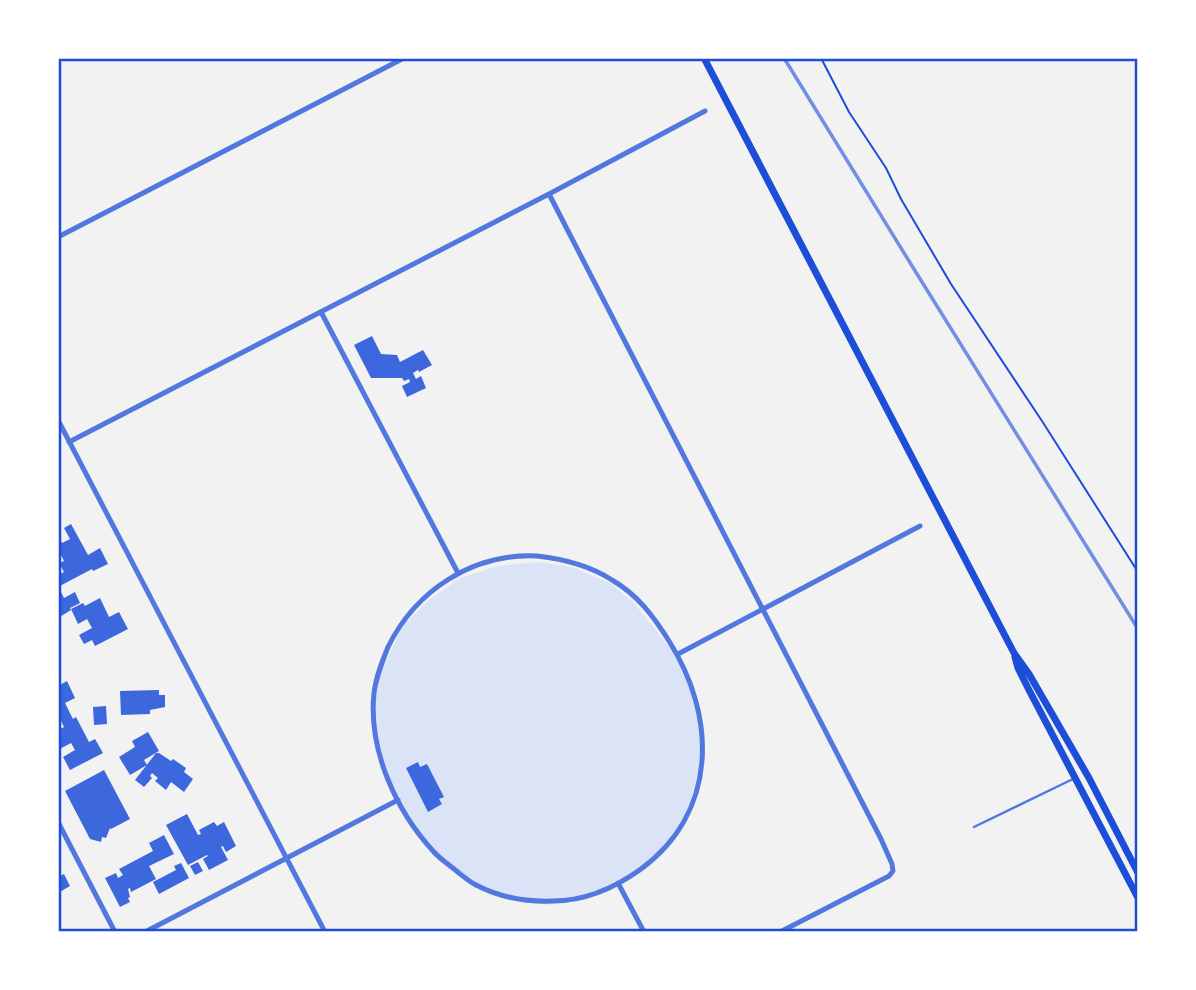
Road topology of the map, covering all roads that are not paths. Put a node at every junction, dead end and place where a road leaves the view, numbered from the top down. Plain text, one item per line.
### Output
1 (404, 58) edge
2 (704, 58) edge
3 (705, 111) dead end
4 (548, 194) junction
5 (58, 237) edge
6 (321, 312) junction
7 (58, 419) edge
8 (69, 442) junction
9 (920, 526) dead end
10 (458, 573) junction
11 (762, 610) junction
12 (1014, 653) junction
13 (678, 654) junction
14 (1075, 778) junction
15 (398, 800) junction
16 (58, 822) edge
17 (974, 827) dead end
18 (286, 859) junction
19 (1138, 873) edge
20 (618, 883) junction
21 (1138, 898) edge
22 (115, 932) edge
23 (145, 932) edge
24 (324, 932) edge
25 (643, 932) edge
26 (780, 932) edge

1 - 5 street
2 - 12 main road
3 - 4 street
4 - 6 street
4 - 11 street
6 - 8 street
6 - 10 street
7 - 8 street
8 - 18 street
9 - 11 street
10 - 13 street
10 - 15 street
11 - 13 street
11 - 26 street
12 - 14 main road
12 - 19 main road
13 - 20 street
14 - 17 lane
14 - 21 main road
15 - 18 street
15 - 20 street
16 - 22 street
18 - 23 street
18 - 24 street
20 - 25 street

